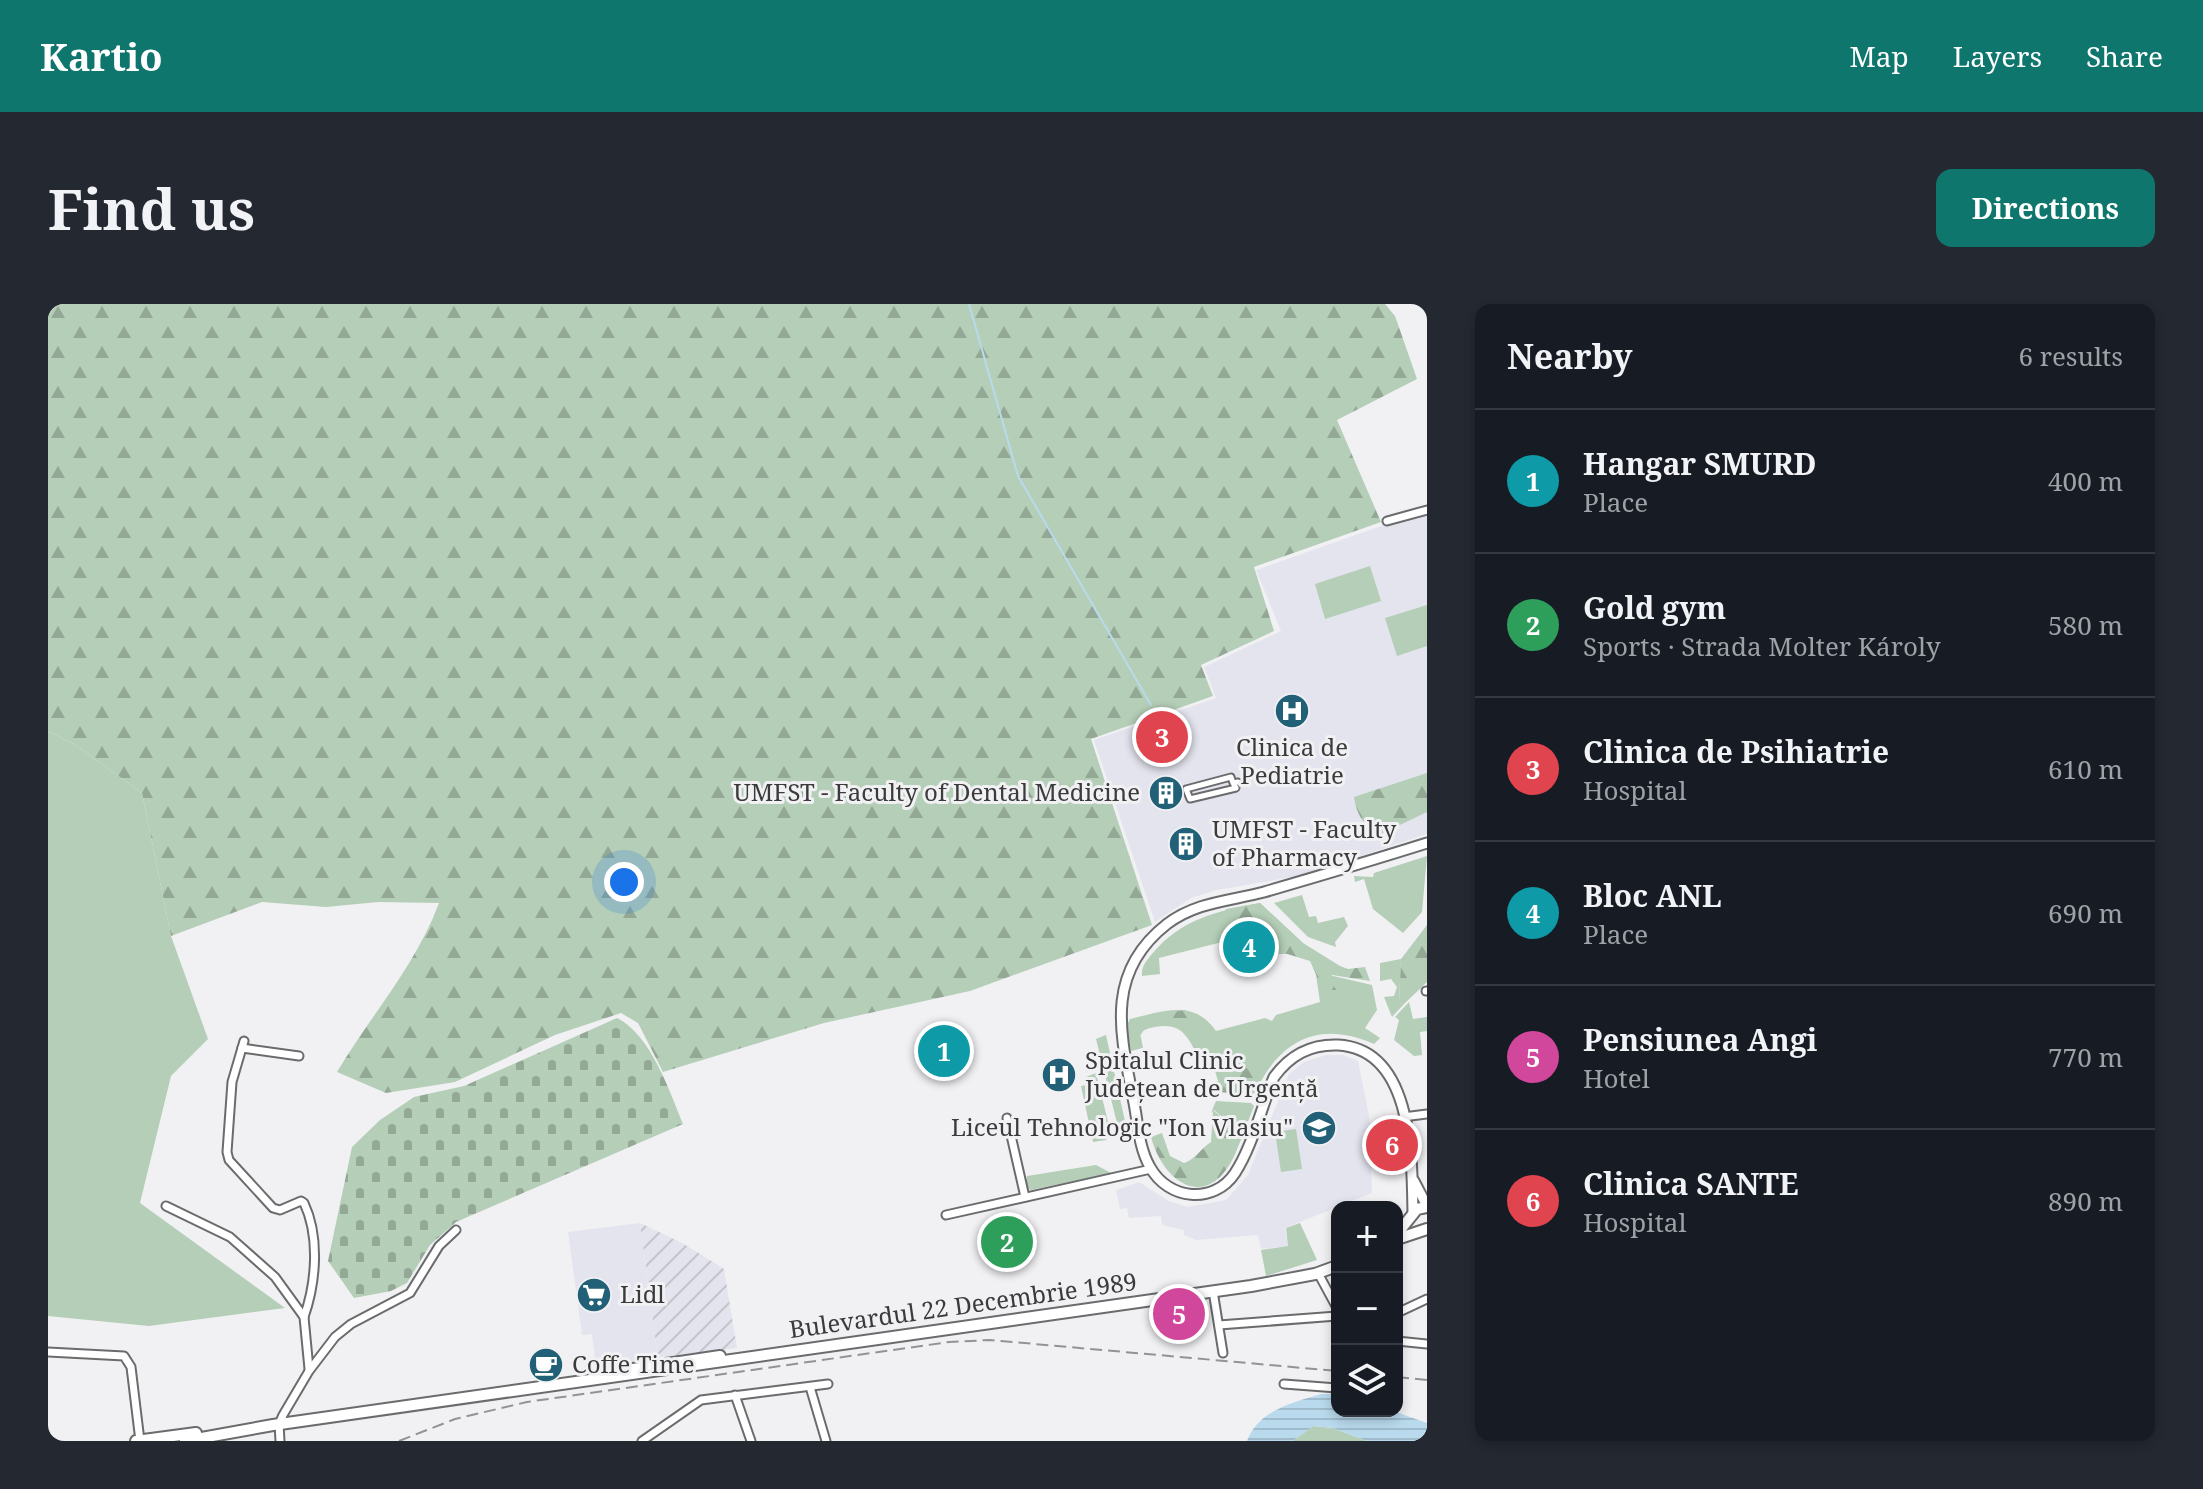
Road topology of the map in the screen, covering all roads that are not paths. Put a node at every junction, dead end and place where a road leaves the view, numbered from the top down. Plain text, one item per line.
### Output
1 (1427, 510) edge
2 (1387, 521) dead end
3 (1236, 782) joint
4 (1427, 843) edge
5 (299, 1056) dead end
6 (1427, 1114) edge
7 (1403, 1117) junction
8 (1007, 1118) dead end
9 (1151, 1169) junction
10 (1413, 1178) junction
11 (1025, 1197) junction
12 (166, 1206) dead end
13 (1427, 1206) edge
14 (946, 1215) dead end
15 (1413, 1216) junction
16 (1403, 1228) edge
17 (1426, 1229) edge
18 (456, 1230) dead end
19 (1403, 1235) edge
20 (1331, 1268) edge
21 (1318, 1273) junction
22 (1213, 1291) junction
23 (1331, 1297) edge
24 (1427, 1299) edge
25 (1403, 1310) edge
26 (1331, 1316) edge
27 (304, 1317) junction
28 (1219, 1325) junction
29 (1403, 1342) edge
30 (1427, 1344) edge
31 (48, 1352) edge
32 (1223, 1353) dead end
33 (309, 1371) junction
34 (828, 1384) dead end
35 (1284, 1384) dead end
36 (810, 1387) junction
37 (1331, 1388) edge
38 (735, 1395) junction
39 (276, 1424) junction
40 (647, 1439) edge
41 (138, 1441) edge
42 (185, 1441) edge
43 (280, 1441) edge
44 (751, 1441) edge
45 (826, 1441) edge

1 - 2 street
3 - 3 street
4 - 9 main road
5 - 27 street
6 - 7 street
7 - 9 main road
7 - 10 main road
8 - 11 street
9 - 11 street
10 - 13 main road
10 - 15 main road
11 - 14 street
12 - 27 street
13 - 15 main road
15 - 16 main road
15 - 17 main road
17 - 19 main road
18 - 33 street
20 - 21 main road, Bulevardul 22 Decembrie 1989
21 - 22 main road, Bulevardul 22 Decembrie 1989
21 - 23 street
22 - 28 street
22 - 39 main road, Bulevardul 22 Decembrie 1989
24 - 25 street
26 - 28 street
27 - 33 street
28 - 32 street
29 - 30 street
31 - 41 street
33 - 39 street
34 - 36 street
35 - 37 street
36 - 38 street
36 - 45 street
38 - 40 street
38 - 44 street
39 - 41 main road
39 - 42 main road
39 - 43 street

